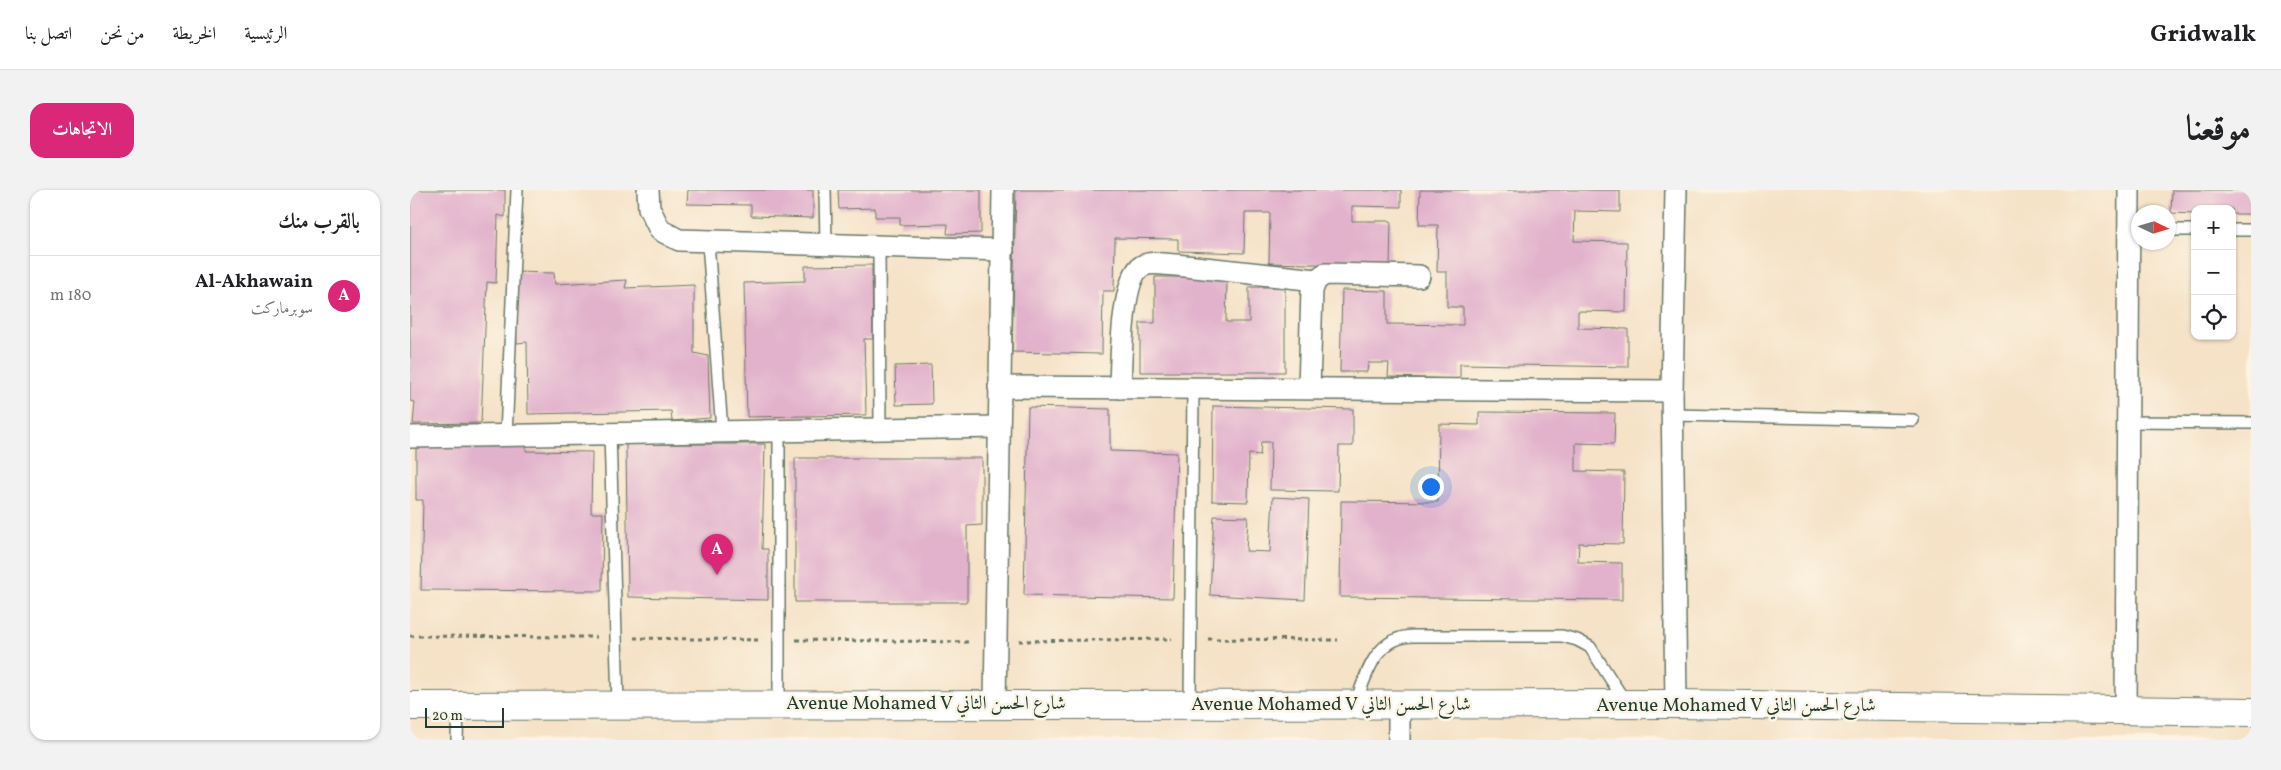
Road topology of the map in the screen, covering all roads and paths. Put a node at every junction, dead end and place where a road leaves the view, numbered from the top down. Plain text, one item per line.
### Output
1 (517, 190) edge
2 (648, 190) edge
3 (825, 190) edge
4 (1003, 190) edge
5 (1676, 190) edge
6 (2129, 190) edge
7 (2131, 206) edge
8 (2176, 230) edge
9 (2191, 230) edge
10 (2236, 230) edge
11 (2251, 230) edge
12 (708, 242) junction
13 (826, 244) junction
14 (879, 246) junction
15 (1003, 250) junction
16 (2133, 250) edge
17 (1420, 276) dead end
18 (1316, 280) junction
19 (1000, 387) junction
20 (1120, 388) junction
21 (1309, 388) junction
22 (1193, 389) junction
23 (1672, 391) junction
24 (1672, 415) junction
25 (1913, 420) dead end
26 (2127, 422) junction
27 (2251, 423) edge
28 (999, 427) junction
29 (880, 429) junction
30 (779, 430) junction
31 (722, 431) junction
32 (610, 433) junction
33 (506, 435) junction
34 (410, 436) edge
35 (410, 636) edge
36 (616, 638) junction
37 (1191, 638) junction
38 (780, 640) junction
39 (1338, 640) dead end
40 (996, 641) junction
41 (618, 704) junction
42 (780, 704) junction
43 (995, 704) junction
44 (1676, 704) junction
45 (458, 705) junction
46 (1190, 705) junction
47 (1355, 705) junction
48 (1400, 705) junction
49 (1626, 705) junction
50 (410, 706) edge
51 (2126, 710) junction
52 (2251, 712) edge
53 (458, 740) edge
54 (1399, 740) edge

1 - 33 lane
2 - 12 street
3 - 13 lane
4 - 15 street
5 - 23 street
6 - 7 street
8 - 9 lane
10 - 11 lane
12 - 13 street
12 - 31 lane
13 - 14 street
14 - 15 street
14 - 29 lane
15 - 19 street
16 - 26 street
17 - 18 street
18 - 20 street
18 - 21 street
19 - 20 street
19 - 28 street
20 - 22 street
21 - 22 street
21 - 23 street
22 - 37 lane
23 - 24 street
24 - 25 lane
24 - 44 street
26 - 27 lane
26 - 51 street
28 - 29 street
28 - 40 street
29 - 30 street
30 - 31 street
30 - 38 lane
31 - 32 street
32 - 33 street
32 - 36 lane
33 - 34 street
35 - 36 path
36 - 38 path
36 - 41 lane
37 - 39 path
37 - 40 path
37 - 46 lane
38 - 40 path
38 - 42 lane
40 - 43 street
41 - 42 main road, Avenue Mohamed V شارع الحسن الثاني
41 - 45 main road, Avenue Mohamed V شارع الحسن الثاني
42 - 43 main road, Avenue Mohamed V شارع الحسن الثاني
43 - 46 main road, Avenue Mohamed V شارع الحسن الثاني
44 - 49 main road, Avenue Mohamed V شارع الحسن الثاني
44 - 51 main road, Avenue Mohamed V شارع الحسن الثاني
45 - 50 main road, Avenue Mohamed V شارع الحسن الثاني
45 - 53 lane
46 - 47 main road, Avenue Mohamed V شارع الحسن الثاني
47 - 48 main road, Avenue Mohamed V شارع الحسن الثاني
47 - 49 lane
48 - 49 main road, Avenue Mohamed V شارع الحسن الثاني
48 - 54 street
51 - 52 main road, Avenue Mohamed V شارع الحسن الثاني

